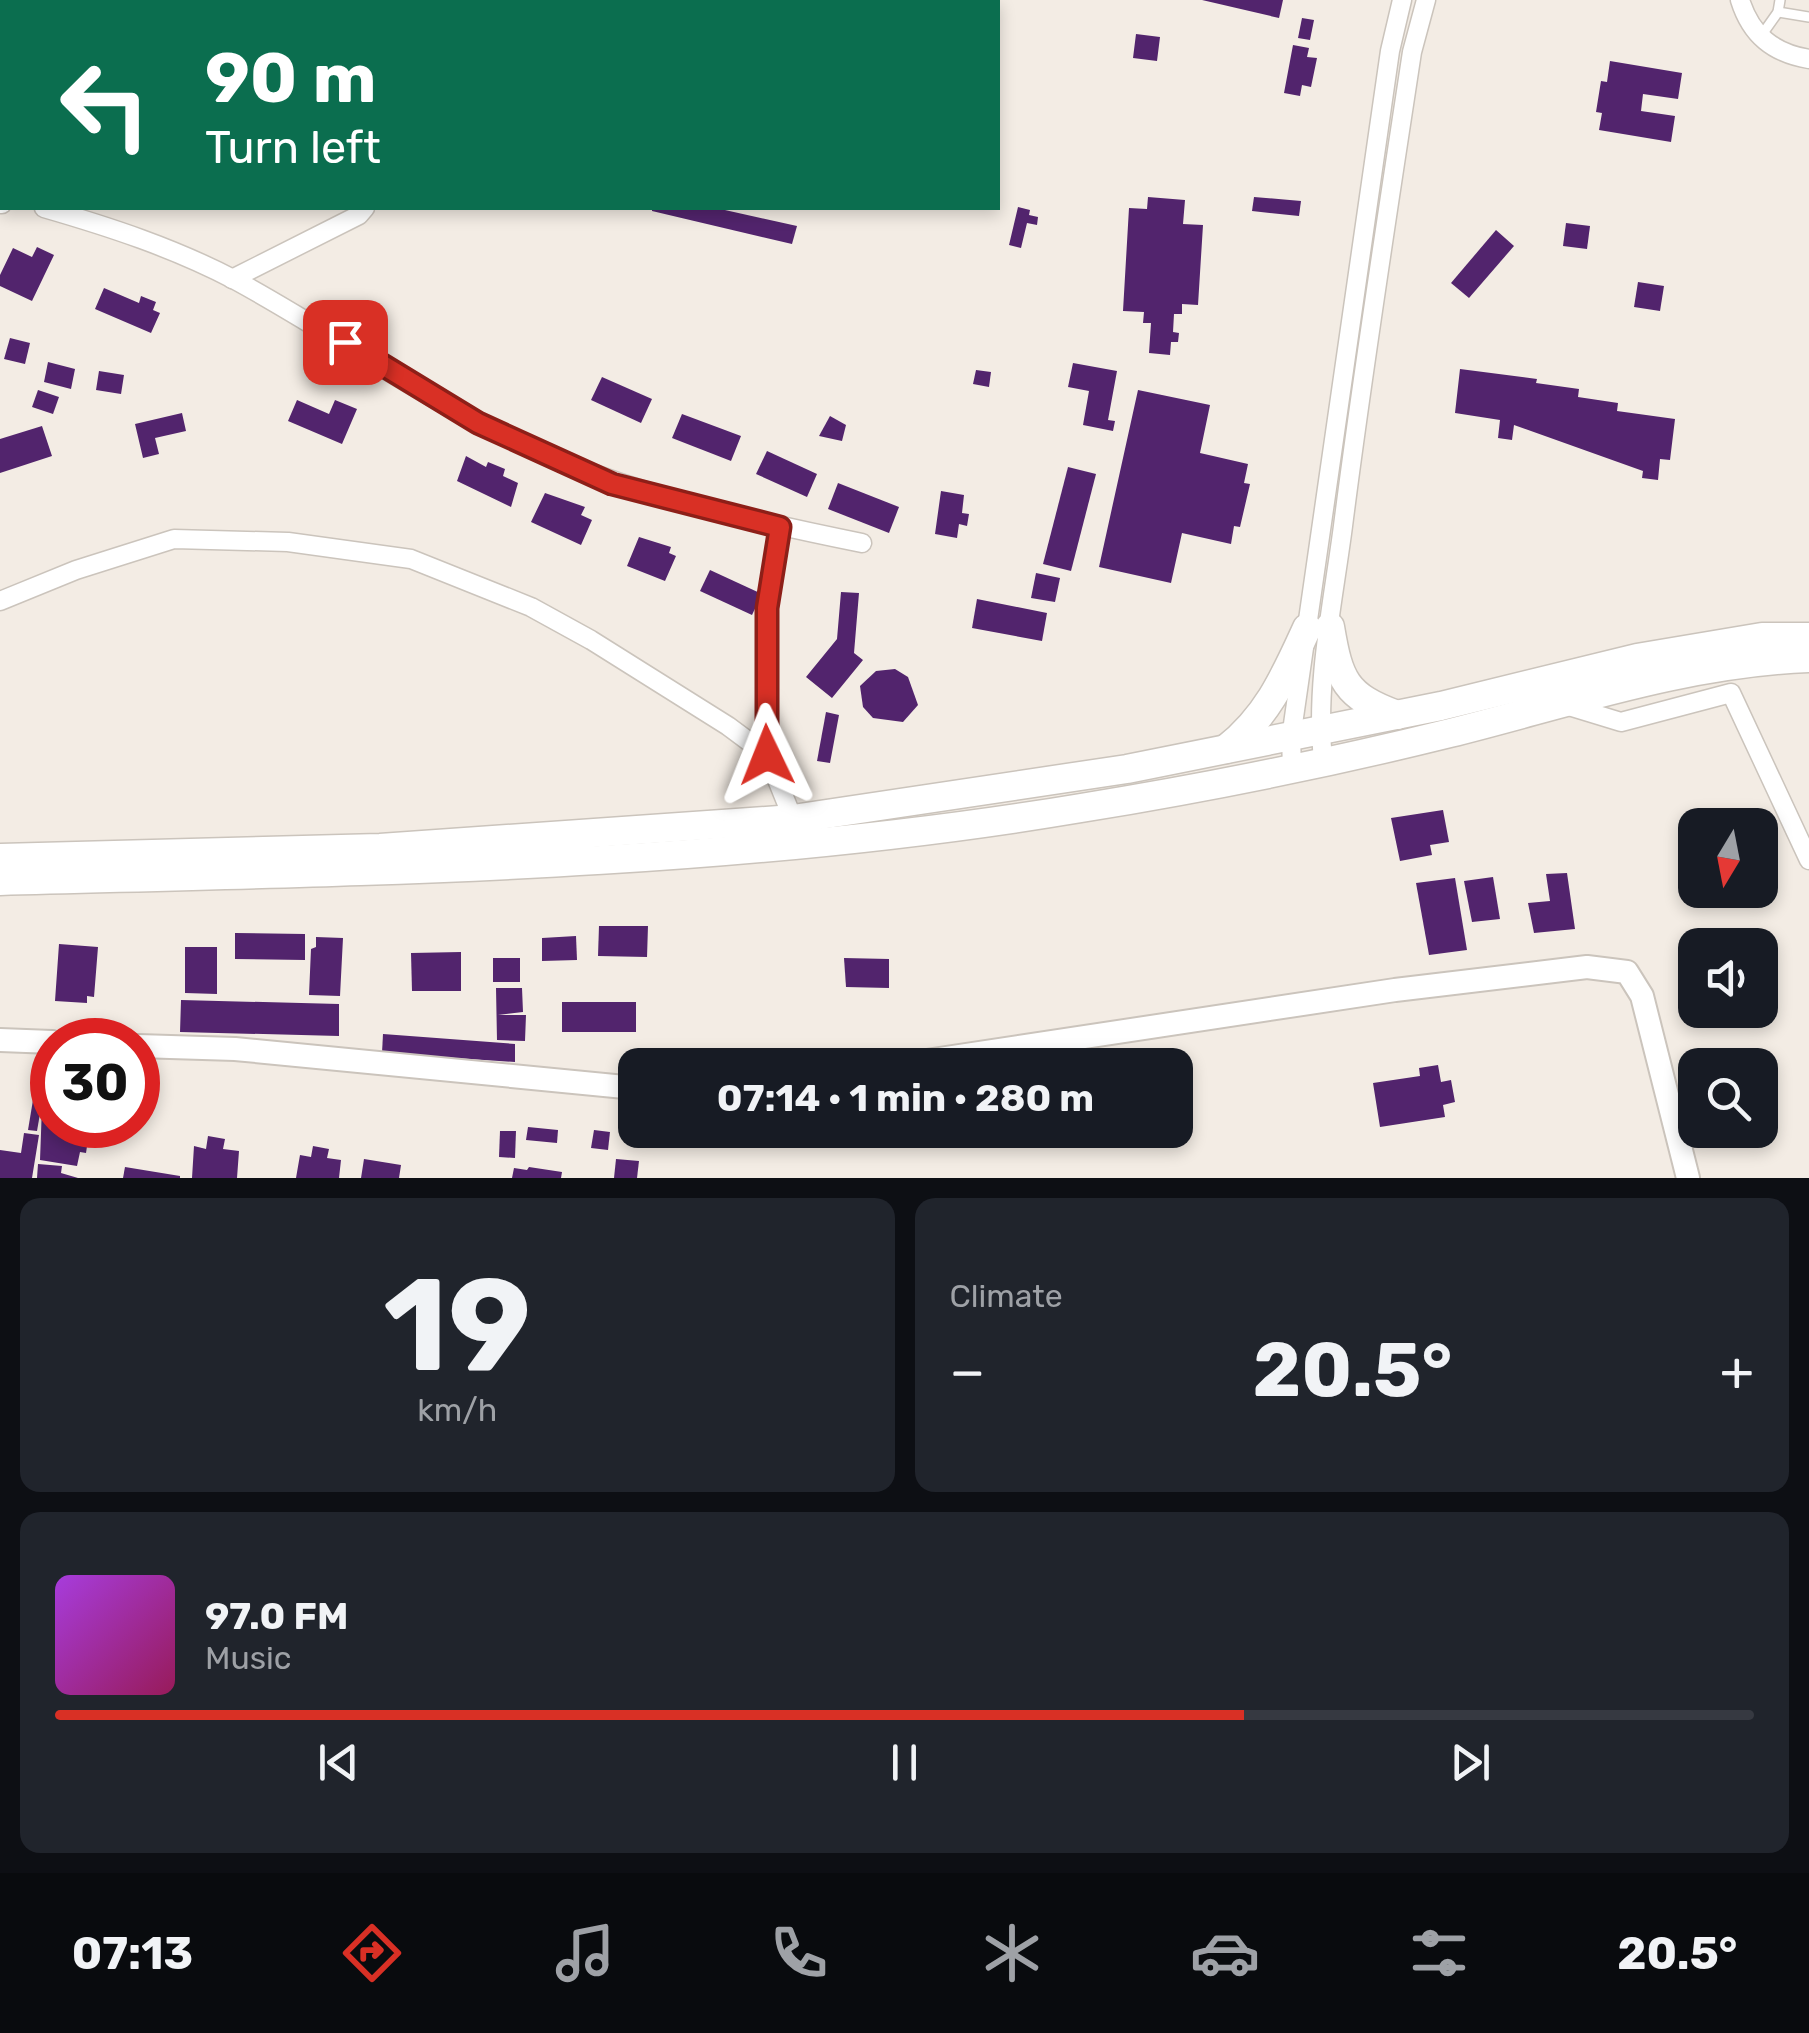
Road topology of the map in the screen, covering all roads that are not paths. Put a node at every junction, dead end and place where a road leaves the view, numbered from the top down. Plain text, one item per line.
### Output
1 (1402, 0) edge
2 (1426, 0) edge
3 (1740, 0) edge
4 (1780, 0) edge
5 (1778, 12) junction
6 (1809, 17) edge
7 (1761, 36) junction
8 (1809, 59) edge
9 (51, 210) edge
10 (363, 210) edge
11 (232, 279) junction
12 (780, 527) junction
13 (862, 544) dead end
14 (0, 601) edge
15 (1318, 627) junction
16 (1809, 637) edge
17 (1809, 658) edge
18 (1556, 702) junction
19 (1397, 715) junction
20 (1320, 732) junction
21 (1291, 738) junction
22 (1224, 751) junction
23 (767, 755) junction
24 (1323, 761) junction
25 (1292, 767) junction
26 (793, 819) junction
27 (0, 858) edge
28 (1809, 860) edge
29 (0, 881) edge
30 (0, 1040) edge
31 (30, 1041) edge
32 (160, 1047) edge
33 (1012, 1048) edge
34 (618, 1086) edge
35 (1688, 1178) edge

1 - 15 street
2 - 15 street
3 - 7 street
4 - 5 lane
5 - 6 lane
5 - 7 lane
7 - 8 street
9 - 11 street
10 - 11 street
11 - 12 street
12 - 13 street
12 - 23 street
14 - 23 street
15 - 19 main road
15 - 20 street
15 - 21 street
15 - 22 main road
16 - 19 main road
17 - 18 main road
18 - 24 main road
18 - 28 street
19 - 20 main road
20 - 21 main road
20 - 24 street
21 - 22 main road
21 - 25 street
22 - 26 main road
23 - 26 street
24 - 25 main road
25 - 29 main road
26 - 27 main road
30 - 31 street
32 - 34 street
33 - 35 street

